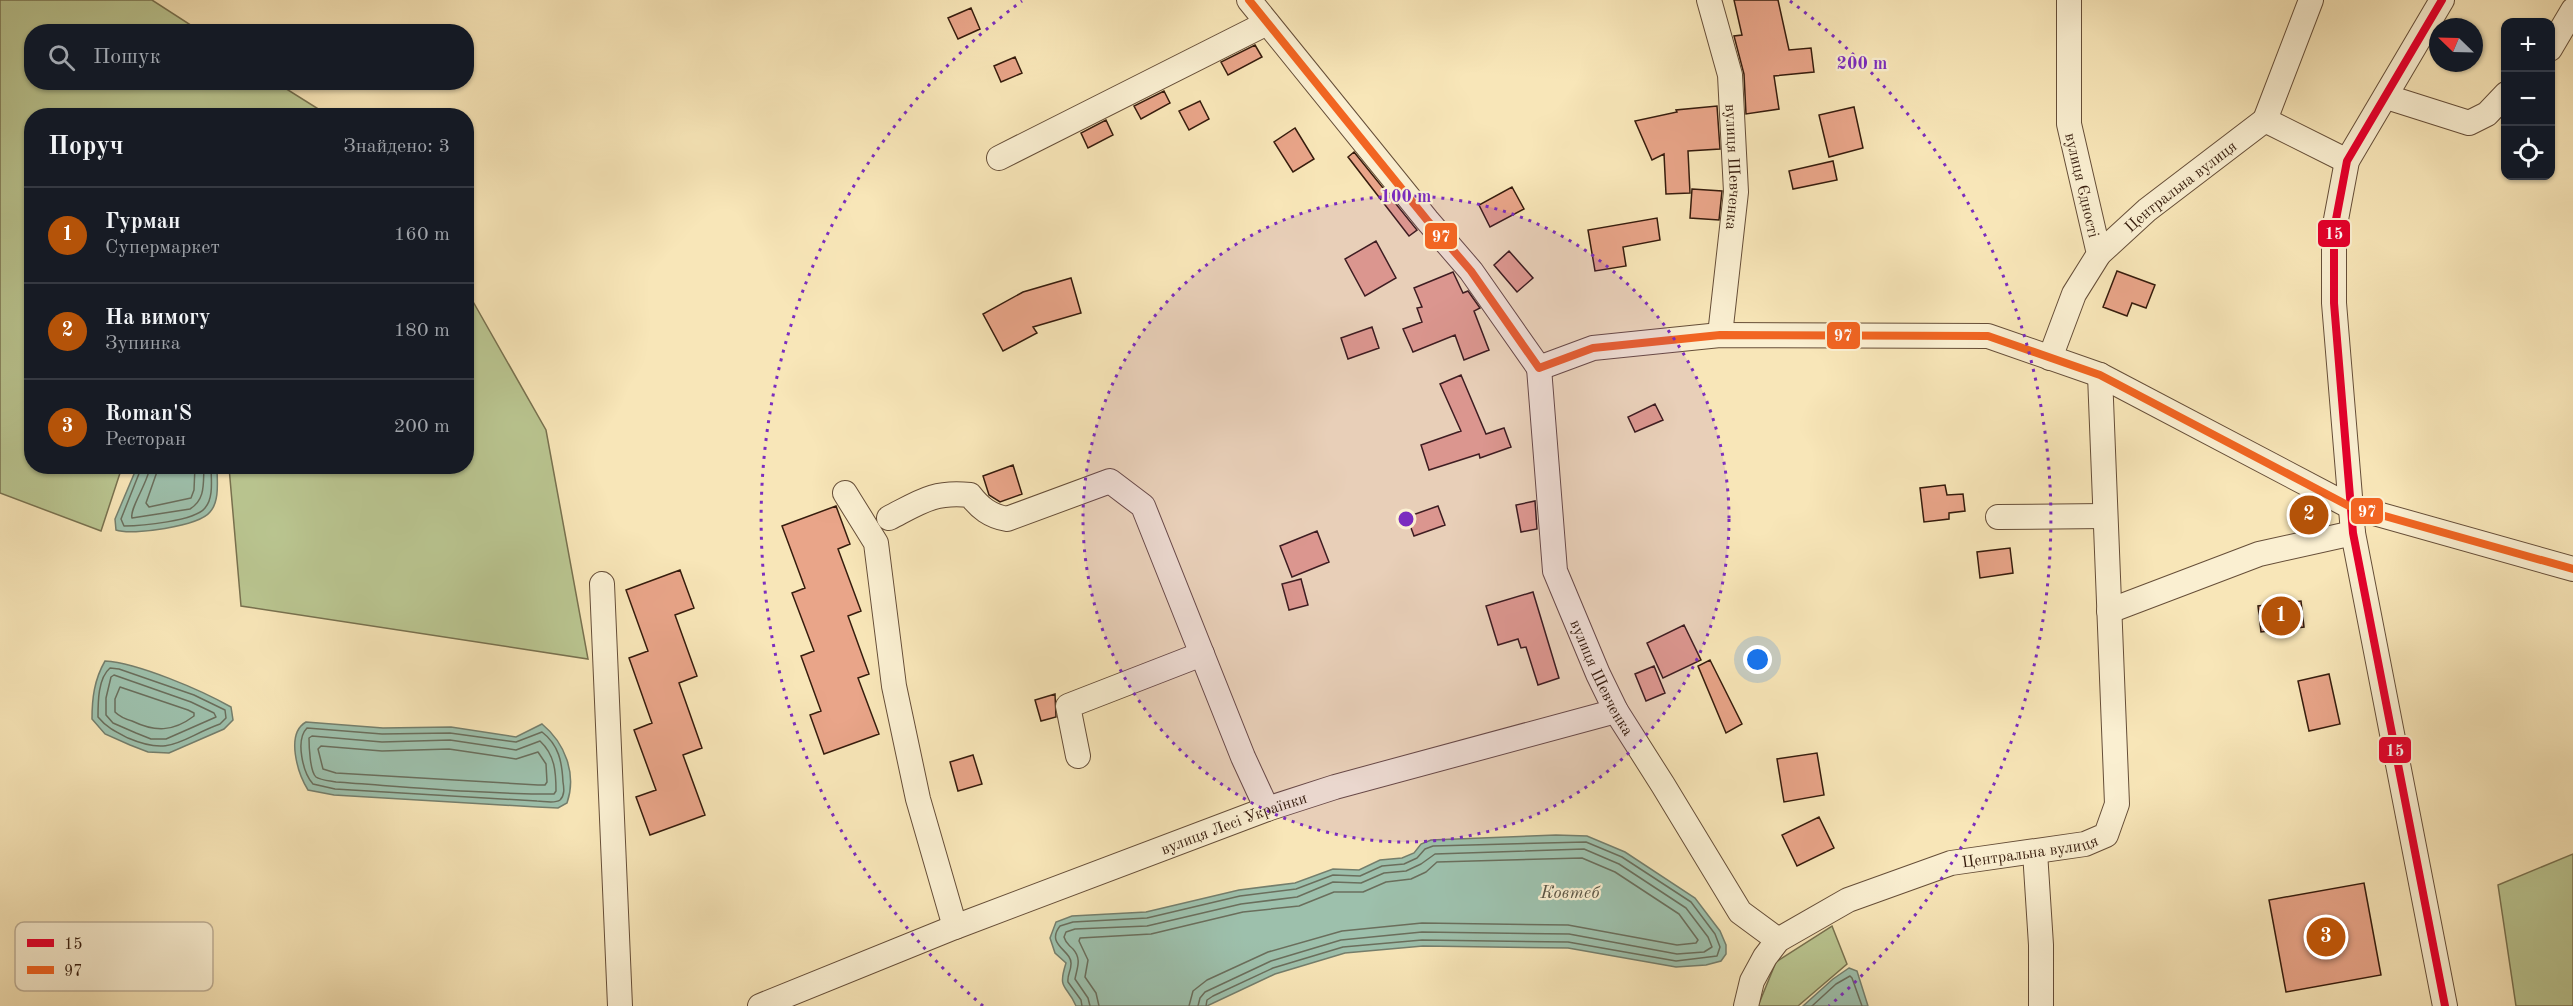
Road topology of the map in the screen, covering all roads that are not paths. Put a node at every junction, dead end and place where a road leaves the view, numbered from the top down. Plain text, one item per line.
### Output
1 (1249, 0) edge
2 (1709, 0) edge
3 (2069, 0) edge
4 (2311, 0) edge
5 (2442, 0) edge
6 (2573, 10) edge
7 (1267, 23) junction
8 (2555, 41) edge
9 (2386, 97) junction
10 (2501, 98) edge
11 (2265, 120) junction
12 (999, 158) dead end
13 (2347, 161) junction
14 (2099, 254) junction
15 (1720, 335) junction
16 (2050, 358) junction
17 (1539, 368) junction
18 (2100, 375) junction
19 (845, 493) dead end
20 (2349, 506) junction
21 (2106, 516) junction
22 (1998, 517) dead end
23 (888, 518) dead end
24 (2353, 533) junction
25 (2573, 569) edge
26 (602, 584) dead end
27 (2109, 611) junction
28 (1202, 654) junction
29 (1616, 711) junction
30 (1078, 756) dead end
31 (1267, 809) junction
32 (2035, 852) junction
33 (955, 927) junction
34 (1778, 940) junction
35 (620, 1006) edge
36 (760, 1006) edge
37 (1746, 1006) edge
38 (2042, 1006) edge
39 (2445, 1006) edge

1 - 7 street
2 - 15 street, вулиця Шевченка
3 - 14 street, вулиця Єдності
4 - 11 street
5 - 9 street
6 - 8 street
7 - 12 street
7 - 17 street
9 - 10 street
9 - 13 street
11 - 13 street
11 - 14 street, Центральна вулиця
13 - 20 street
14 - 16 street, вулиця Єдності
15 - 16 street
15 - 17 street
16 - 18 street
17 - 29 street, вулиця Шевченка
18 - 20 street
18 - 21 street, Центральна вулиця
19 - 33 street
20 - 24 street
20 - 25 street
21 - 22 street
21 - 27 street, Центральна вулиця
23 - 28 street
24 - 27 street
24 - 39 street
26 - 35 street
27 - 32 street, Центральна вулиця
28 - 30 street
28 - 31 street
29 - 31 street, вулиця Лесі Українки
29 - 34 street, вулиця Шевченка
31 - 33 street, вулиця Лесі Українки
32 - 34 street, Центральна вулиця
32 - 38 street
33 - 36 street, вулиця Лесі Українки
34 - 37 street

